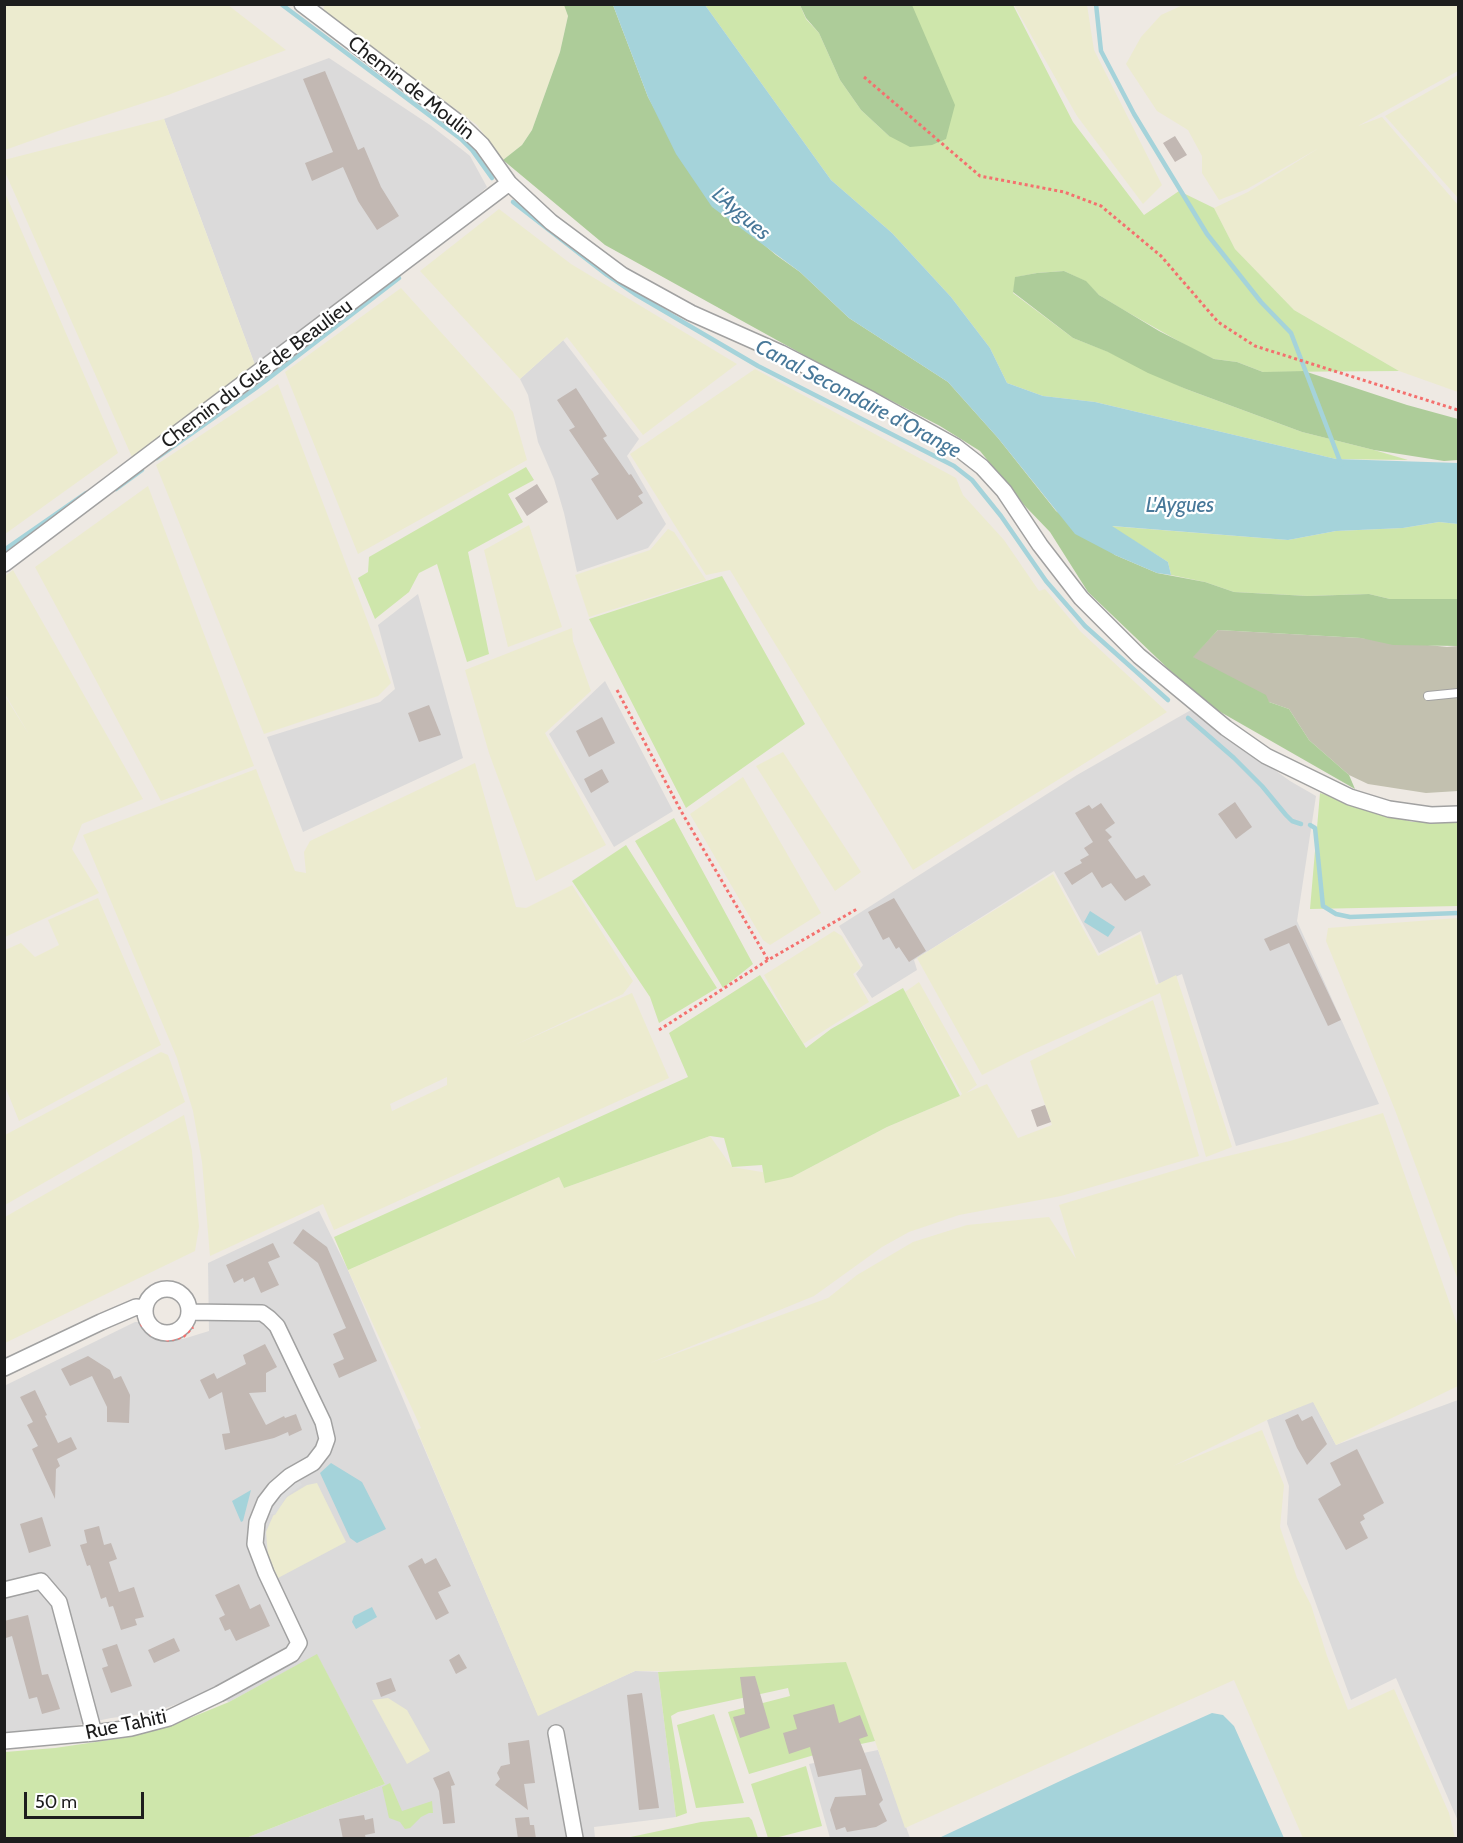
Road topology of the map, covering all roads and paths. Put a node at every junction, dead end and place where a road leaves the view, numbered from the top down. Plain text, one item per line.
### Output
1 (302, 4) edge
2 (864, 77) dead end
3 (507, 184) junction
4 (1458, 410) edge
5 (4, 564) edge
6 (617, 690) dead end
7 (1458, 693) edge
8 (1428, 696) dead end
9 (1458, 814) edge
10 (857, 909) dead end
11 (768, 960) junction
12 (659, 1030) dead end
13 (142, 1315) junction
14 (194, 1318) junction
15 (4, 1368) edge
16 (4, 1590) edge
17 (94, 1733) junction
18 (556, 1733) dead end
19 (4, 1741) edge
20 (575, 1839) edge

1 - 3 street, Chemin de Moulin
2 - 4 path
3 - 5 street, Chemin du Gué de Beaulieu
3 - 9 street, Chemin de Moulin
6 - 11 path
7 - 8 lane
10 - 11 path
11 - 12 path
13 - 14 street
13 - 14 path
13 - 14 street
13 - 15 street
14 - 17 street, Rue Tahiti
16 - 17 street
17 - 19 street, Rue Tahiti
18 - 20 street

